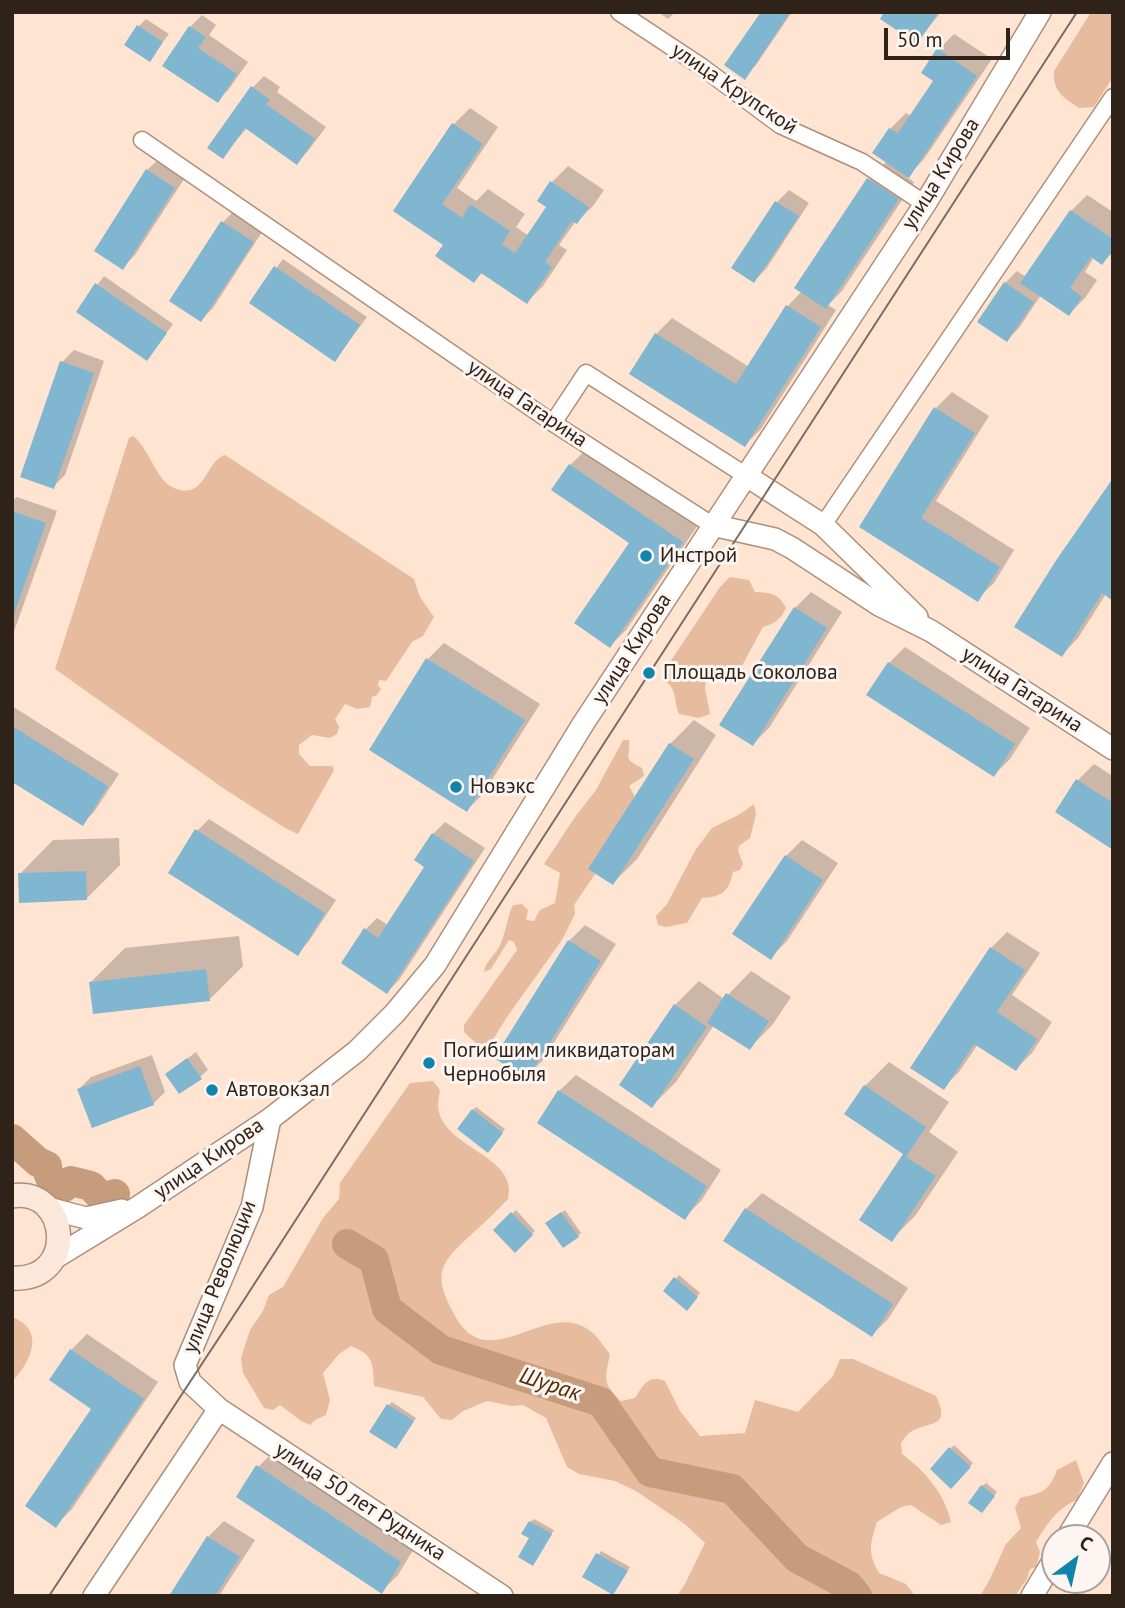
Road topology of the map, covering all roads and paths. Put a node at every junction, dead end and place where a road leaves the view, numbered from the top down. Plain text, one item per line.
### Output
1 (619, 12) edge
2 (1040, 12) edge
3 (1113, 97) edge
4 (142, 140) dead end
5 (925, 204) junction
6 (554, 423) junction
7 (745, 475) junction
8 (712, 525) junction
9 (823, 526) junction
10 (931, 631) junction
11 (1113, 749) edge
12 (270, 1119) junction
13 (12, 1196) edge
14 (138, 1206) junction
15 (48, 1208) junction
16 (53, 1259) junction
17 (16, 1281) edge
18 (219, 1409) junction
19 (1113, 1463) edge
20 (1076, 1524) edge
21 (94, 1596) edge
22 (502, 1596) edge

1 - 5 street, улица Крупской
2 - 5 street, улица Кирова
3 - 9 street
4 - 6 street, улица Гагарина
5 - 7 street, улица Кирова
6 - 7 street, улица Гагарина
6 - 8 street, улица Гагарина
7 - 8 street, улица Кирова
7 - 9 street, улица Гагарина
8 - 10 street, улица Гагарина
8 - 12 street, улица Кирова
9 - 10 street, улица Гагарина
10 - 11 street, улица Гагарина
12 - 14 street, улица Кирова
12 - 18 street, улица Революции
13 - 15 main road
14 - 15 street
14 - 16 street, улица Кирова
15 - 16 main road
16 - 17 main road
18 - 21 street
18 - 22 street, улица 50 лет Рудника
19 - 20 street

